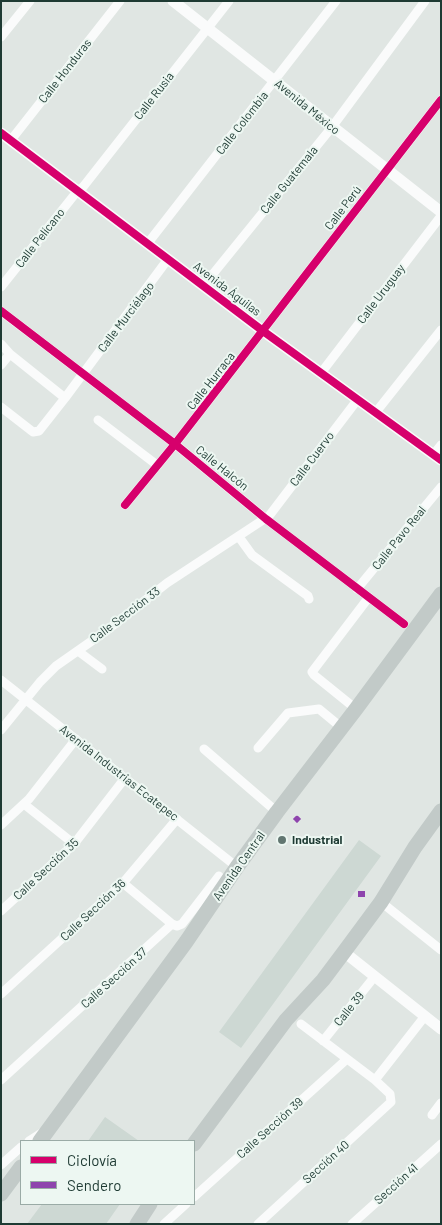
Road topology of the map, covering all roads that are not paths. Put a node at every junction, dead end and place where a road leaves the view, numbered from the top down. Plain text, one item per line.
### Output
1 (30, 1) edge
2 (120, 1) edge
3 (173, 1) edge
4 (229, 1) edge
5 (336, 1) edge
6 (425, 1) edge
7 (208, 28) junction
8 (1, 37) edge
9 (275, 80) junction
10 (441, 100) edge
11 (332, 127) junction
12 (6, 137) edge
13 (386, 169) junction
14 (79, 191) junction
15 (441, 214) edge
16 (148, 243) junction
17 (168, 259) junction
18 (204, 285) junction
19 (1, 287) edge
20 (1, 310) edge
21 (441, 330) edge
22 (263, 331) junction
23 (1, 344) edge
24 (10, 354) junction
25 (1, 365) edge
26 (321, 373) junction
27 (83, 374) junction
28 (65, 398) junction
29 (358, 399) junction
30 (1, 407) edge
31 (376, 412) junction
32 (98, 420) dead end
33 (175, 444) junction
34 (438, 453) edge
35 (157, 465) junction
36 (441, 487) edge
37 (125, 505) dead end
38 (266, 519) junction
39 (239, 537) junction
40 (356, 589) junction
41 (441, 594) edge
42 (368, 597) junction
43 (310, 599) dead end
44 (404, 624) dead end
45 (78, 651) junction
46 (102, 669) dead end
47 (1, 680) edge
48 (26, 700) junction
49 (356, 709) junction
50 (342, 728) junction
51 (1, 730) edge
52 (76, 740) junction
53 (258, 748) dead end
54 (204, 749) dead end
55 (125, 778) junction
56 (24, 804) junction
57 (441, 811) edge
58 (277, 812) junction
59 (177, 819) junction
60 (1, 825) edge
61 (74, 844) junction
62 (237, 867) junction
63 (219, 876) dead end
64 (123, 883) junction
65 (381, 902) junction
66 (1, 911) edge
67 (172, 924) junction
68 (441, 950) edge
69 (344, 952) junction
70 (375, 976) junction
71 (1, 994) edge
72 (425, 1016) junction
73 (301, 1024) dead end
74 (441, 1029) edge
75 (323, 1041) junction
76 (347, 1059) junction
77 (1, 1080) edge
78 (375, 1080) junction
79 (441, 1104) edge
80 (432, 1115) dead end
81 (52, 1126) junction
82 (31, 1140) edge
83 (41, 1140) edge
84 (195, 1143) edge
85 (441, 1144) edge
86 (20, 1148) edge
87 (1, 1165) edge
88 (20, 1168) edge
89 (1, 1194) edge
90 (195, 1196) edge
91 (149, 1205) edge
92 (185, 1205) edge
93 (136, 1224) edge
94 (164, 1224) edge
95 (258, 1224) edge
96 (352, 1224) edge

1 - 8 street
2 - 12 street, Calle Honduras
3 - 7 street, Avenida México
4 - 7 street, Calle Rusia
5 - 9 street, Calle Colombia
6 - 11 street, Calle Guatemala
7 - 9 street, Avenida México
7 - 14 street, Calle Rusia
9 - 11 street, Avenida México
9 - 16 street, Calle Colombia
10 - 13 street, Calle Perú
11 - 13 street, Avenida México
11 - 18 street, Calle Guatemala
12 - 14 street, Avenida Águilas
13 - 15 street, Avenida México
13 - 22 street, Calle Perú
14 - 16 street, Avenida Águilas
14 - 19 street, Calle Pelícano
15 - 26 street, Calle Uruguay
16 - 17 street, Avenida Águilas
17 - 18 street, Avenida Águilas
17 - 27 street, Calle Murciélago
18 - 22 street, Avenida Águilas
20 - 27 street, Calle Halcón
21 - 31 street
22 - 26 street, Avenida Águilas
22 - 33 street, Calle Hurraca
23 - 24 street
24 - 25 street
24 - 28 street
26 - 29 street, Avenida Águilas
27 - 28 street, Calle Murciélago
27 - 33 street, Calle Halcón
28 - 30 street, Calle Murciélago
29 - 31 street, Avenida Águilas
29 - 38 street, Calle Cuervo
31 - 34 street, Avenida Águilas
32 - 35 street
33 - 35 street, Calle Hurraca
33 - 38 street, Calle Halcón
35 - 37 street, Calle Hurraca
36 - 40 street, Calle Pavo Real
38 - 39 street, Calle Sección 33
38 - 40 street, Calle Halcón
39 - 43 street
39 - 45 street, Calle Sección 33
40 - 42 street, Calle Halcón
41 - 49 highway, Avenida Central
42 - 44 street, Calle Halcón
42 - 49 street
45 - 46 street
45 - 48 street, Calle Sección 33
47 - 48 street, Avenida Industrias Ecatepec
48 - 51 street, Calle Sección 33
48 - 52 street, Avenida Industrias Ecatepec
49 - 50 highway, Avenida Central
50 - 53 street
50 - 58 highway, Avenida Central
52 - 55 street, Avenida Industrias Ecatepec
52 - 56 street
54 - 58 street
55 - 59 street, Avenida Industrias Ecatepec
55 - 61 street, Calle Sección 35
56 - 60 street
56 - 61 street
57 - 65 highway
58 - 62 highway, Avenida Central
59 - 62 street, Avenida Industrias Ecatepec
59 - 64 street, Calle Sección 36
61 - 66 street, Calle Sección 35
62 - 81 highway, Avenida Central
63 - 67 street, Calle Sección 37
64 - 67 street
64 - 71 street, Calle Sección 36
65 - 68 street
65 - 69 highway
67 - 77 street, Calle Sección 37
69 - 70 street
69 - 84 highway
70 - 72 street
70 - 75 street, Calle 39
72 - 74 street
72 - 78 street
73 - 75 street
75 - 76 street
76 - 78 street
76 - 90 street, Calle Sección 39
78 - 95 street, Sección 40
79 - 80 street
81 - 82 street
81 - 83 highway, Avenida Central
85 - 96 street, Sección 41
86 - 87 street
88 - 89 highway
91 - 93 highway
92 - 94 street

